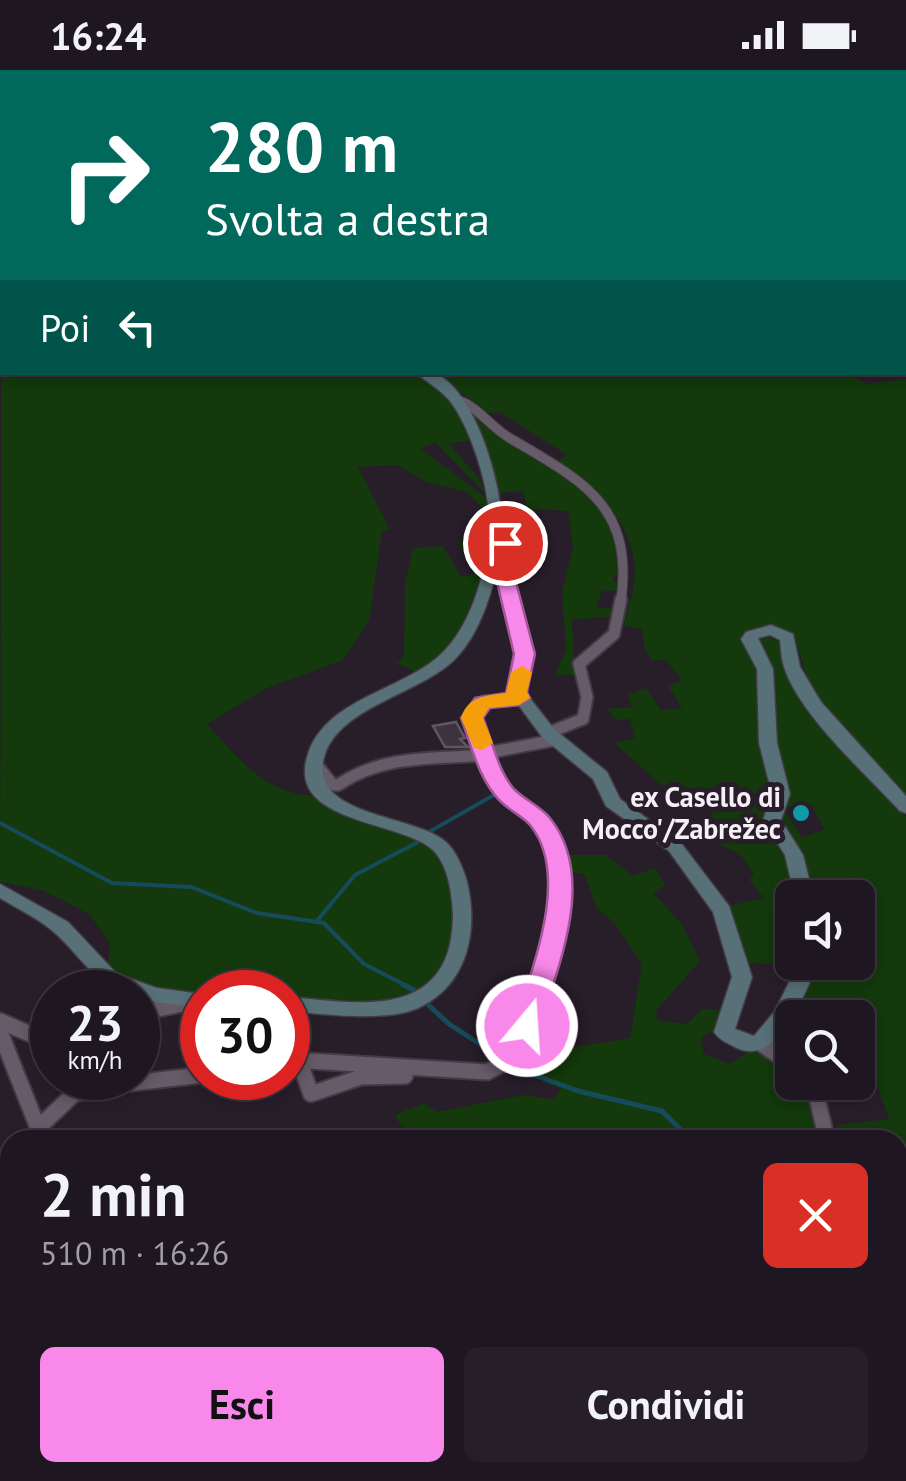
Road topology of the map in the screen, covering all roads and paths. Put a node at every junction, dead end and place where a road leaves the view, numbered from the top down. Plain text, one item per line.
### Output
1 (426, 375) edge
2 (458, 400) junction
3 (496, 520) junction
4 (519, 698) junction
5 (552, 736) junction
6 (488, 754) junction
7 (314, 761) junction
8 (906, 807) edge
9 (800, 880) edge
10 (0, 890) edge
11 (800, 980) edge
12 (180, 999) edge
13 (310, 1005) edge
14 (0, 1022) edge
15 (0, 1032) edge
16 (30, 1034) edge
17 (760, 1043) junction
18 (775, 1053) edge
19 (310, 1065) edge
20 (457, 1072) junction
21 (310, 1092) edge
22 (68, 1100) edge
23 (817, 1100) edge
24 (825, 1130) edge

1 - 2 street
2 - 3 street
2 - 5 street
3 - 4 street
3 - 7 street
4 - 5 street
4 - 6 street
5 - 6 street
5 - 17 street
6 - 7 street
6 - 20 street
7 - 13 street
8 - 9 street
10 - 12 street
11 - 17 street
14 - 16 street
15 - 22 street
17 - 18 street
19 - 20 street
20 - 21 street
23 - 24 street

